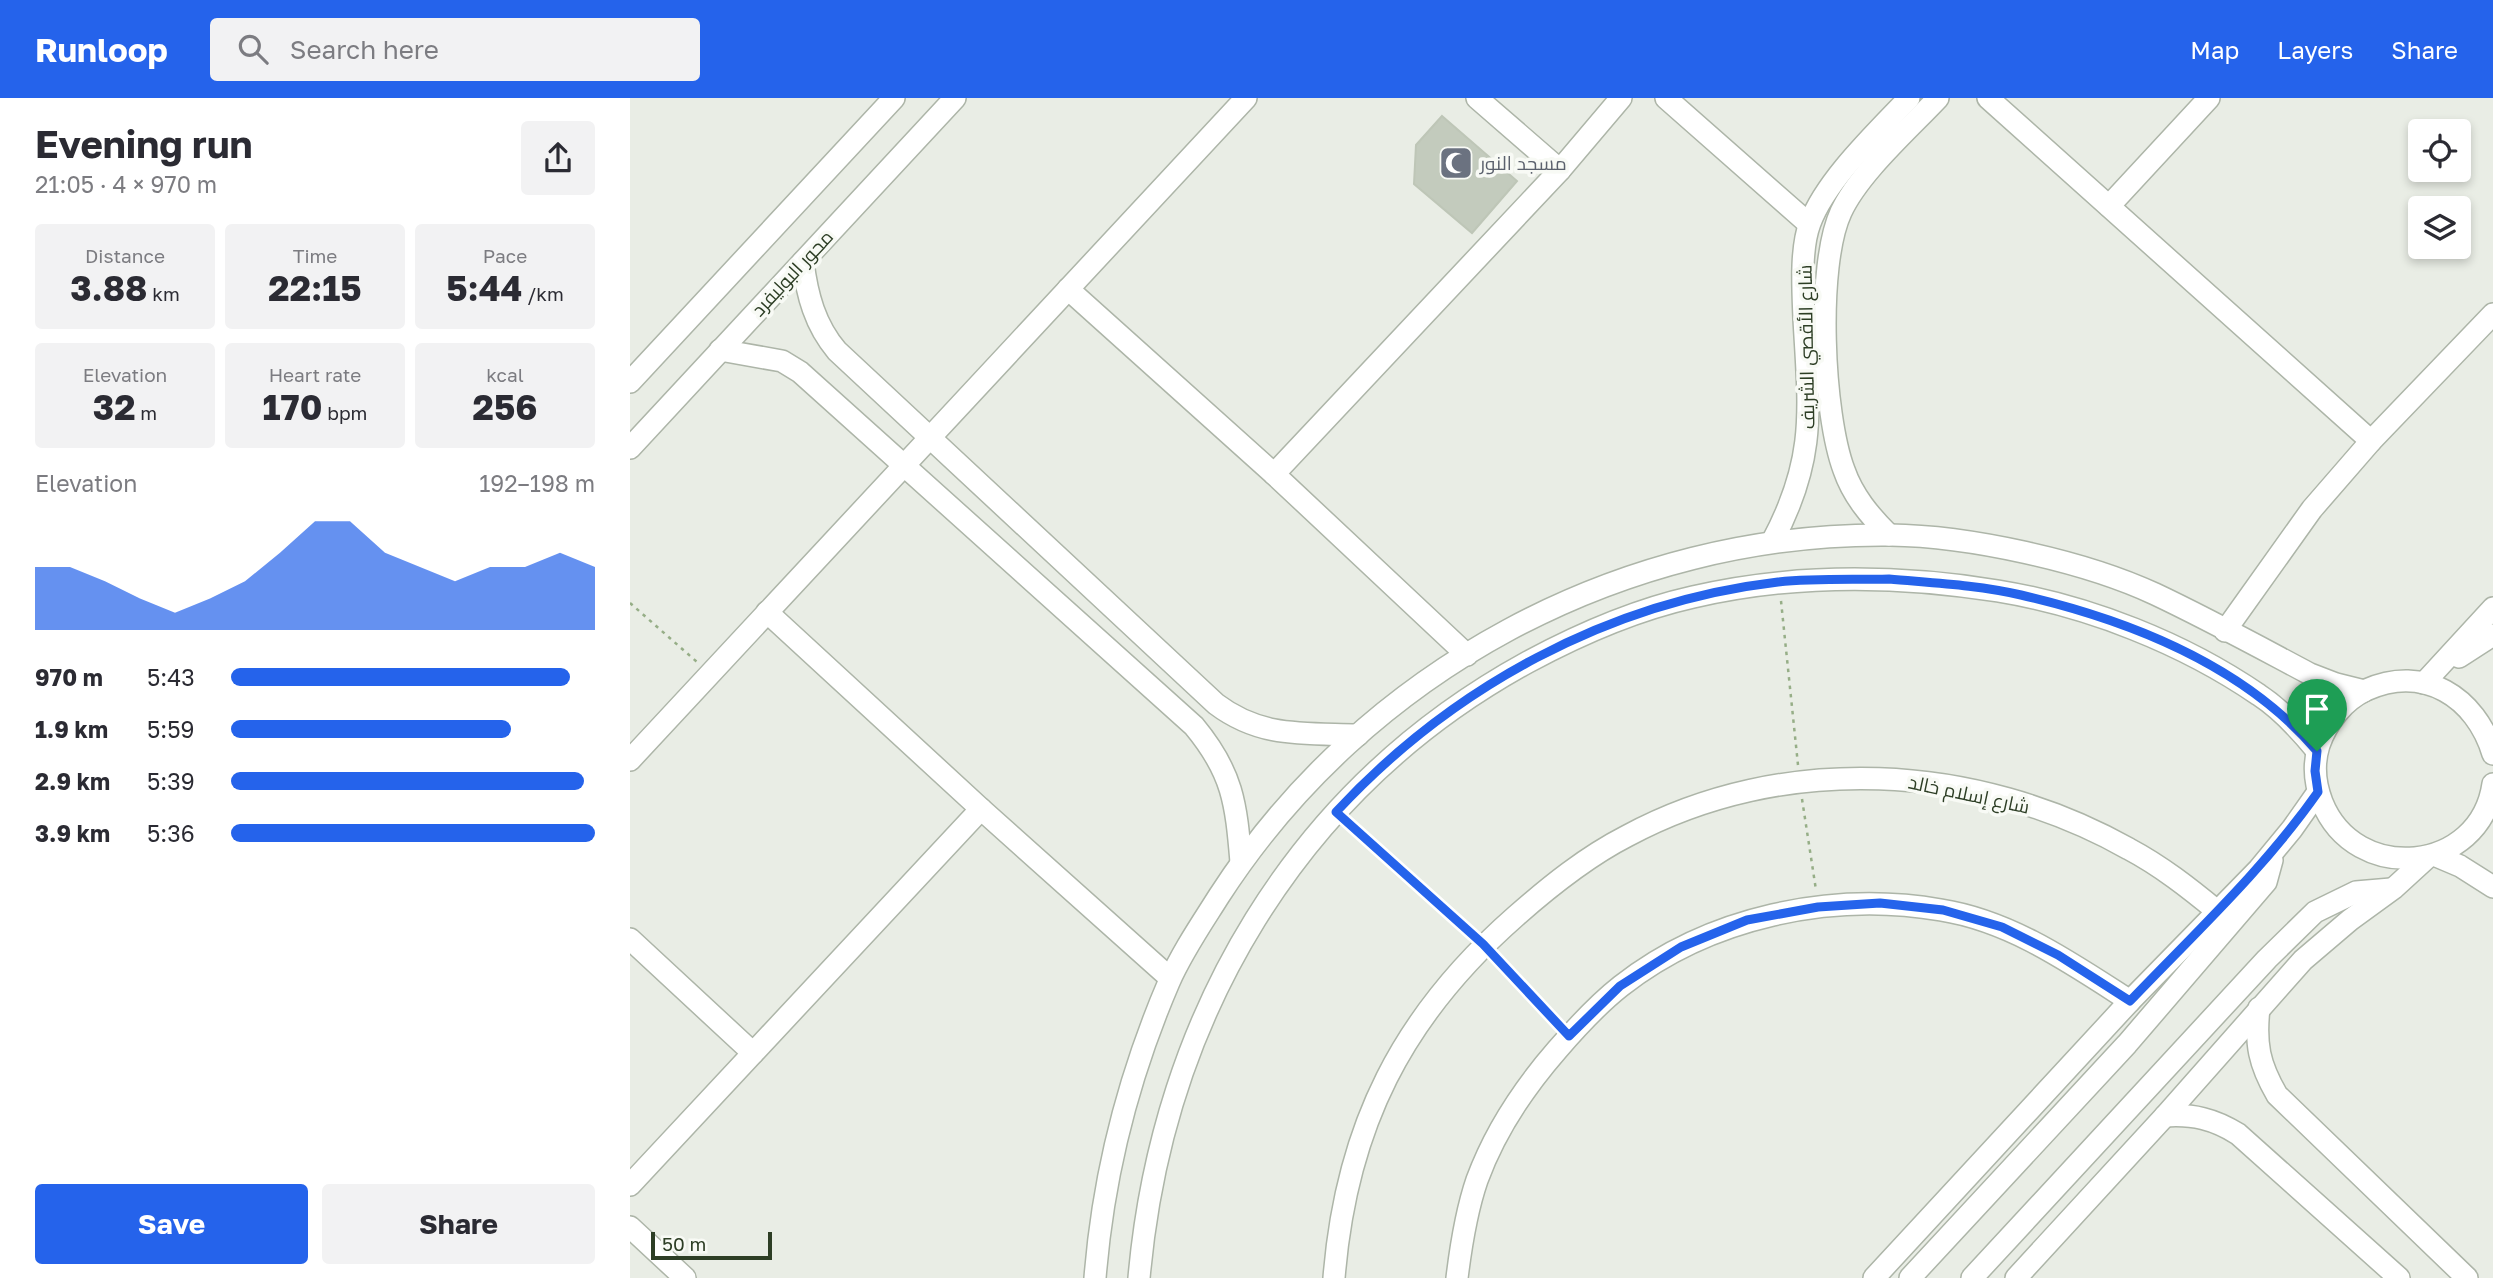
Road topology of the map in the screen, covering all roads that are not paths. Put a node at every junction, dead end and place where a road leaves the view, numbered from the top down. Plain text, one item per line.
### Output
1 (894, 98) edge
2 (955, 98) edge
3 (1246, 98) edge
4 (1477, 98) edge
5 (1621, 98) edge
6 (1666, 98) edge
7 (1909, 98) edge
8 (1938, 98) edge
9 (1988, 98) edge
10 (2209, 98) edge
11 (1560, 170) junction
12 (2109, 206) junction
13 (1809, 223) junction
14 (803, 262) junction
15 (1068, 289) junction
16 (2493, 314) edge
17 (720, 350) junction
18 (630, 383) edge
19 (931, 437) junction
20 (2371, 441) junction
21 (630, 448) edge
22 (905, 464) junction
23 (1274, 474) junction
24 (1889, 535) junction
25 (1772, 542) junction
26 (2493, 608) edge
27 (767, 612) junction
28 (2225, 631) junction
29 (2493, 635) edge
30 (1467, 655) junction
31 (2446, 660) junction
32 (2424, 683) junction
33 (2364, 691) junction
34 (1358, 735) junction
35 (2317, 751) junction
36 (2493, 754) edge
37 (630, 760) edge
38 (2493, 790) edge
39 (2318, 792) junction
40 (981, 809) junction
41 (2276, 848) junction
42 (2432, 855) junction
43 (1241, 862) junction
44 (2493, 887) edge
45 (2394, 888) junction
46 (2217, 911) junction
47 (630, 939) edge
48 (1170, 978) junction
49 (2130, 1001) junction
50 (2259, 1008) junction
51 (753, 1053) junction
52 (2165, 1116) junction
53 (630, 1185) edge
54 (630, 1227) edge
55 (1094, 1274) edge
56 (685, 1278) edge
57 (1139, 1278) edge
58 (1334, 1278) edge
59 (1457, 1278) edge
60 (1874, 1278) edge
61 (1910, 1278) edge
62 (1972, 1278) edge
63 (2016, 1278) edge
64 (2399, 1278) edge
65 (2467, 1278) edge

1 - 18 street
2 - 14 street, محور البوليفرد
3 - 15 street
4 - 11 street
5 - 11 street
6 - 13 street
7 - 13 street, شارع الأقصي الشريف
8 - 24 street, شارع الأقصي الشريف
9 - 12 street
10 - 12 street
11 - 23 street
12 - 20 street
13 - 25 street, شارع الأقصي الشريف
14 - 17 street, محور البوليفرد
14 - 19 street
15 - 19 street
15 - 23 street
16 - 20 street
17 - 21 street, محور البوليفرد
17 - 22 street
19 - 22 street
19 - 34 street
20 - 28 street
22 - 27 street
22 - 43 street
23 - 30 street
24 - 25 street
24 - 28 street
25 - 30 street
26 - 31 street
27 - 37 street
27 - 40 street
28 - 33 street
29 - 31 street
30 - 34 street
31 - 32 street
32 - 33 street
32 - 36 street
33 - 35 street
34 - 43 street
35 - 39 street
35 - 57 street
38 - 42 street
39 - 41 street
39 - 42 street
40 - 48 street
40 - 51 street
41 - 46 street
41 - 61 street
42 - 44 street
42 - 45 street
43 - 48 street
45 - 50 street
45 - 62 street
46 - 49 street
46 - 58 street, شارع إسلام خالد
47 - 51 street
48 - 55 street
49 - 59 street
49 - 60 street
50 - 52 street
50 - 65 street
51 - 53 street
52 - 63 street
52 - 64 street
54 - 56 street

